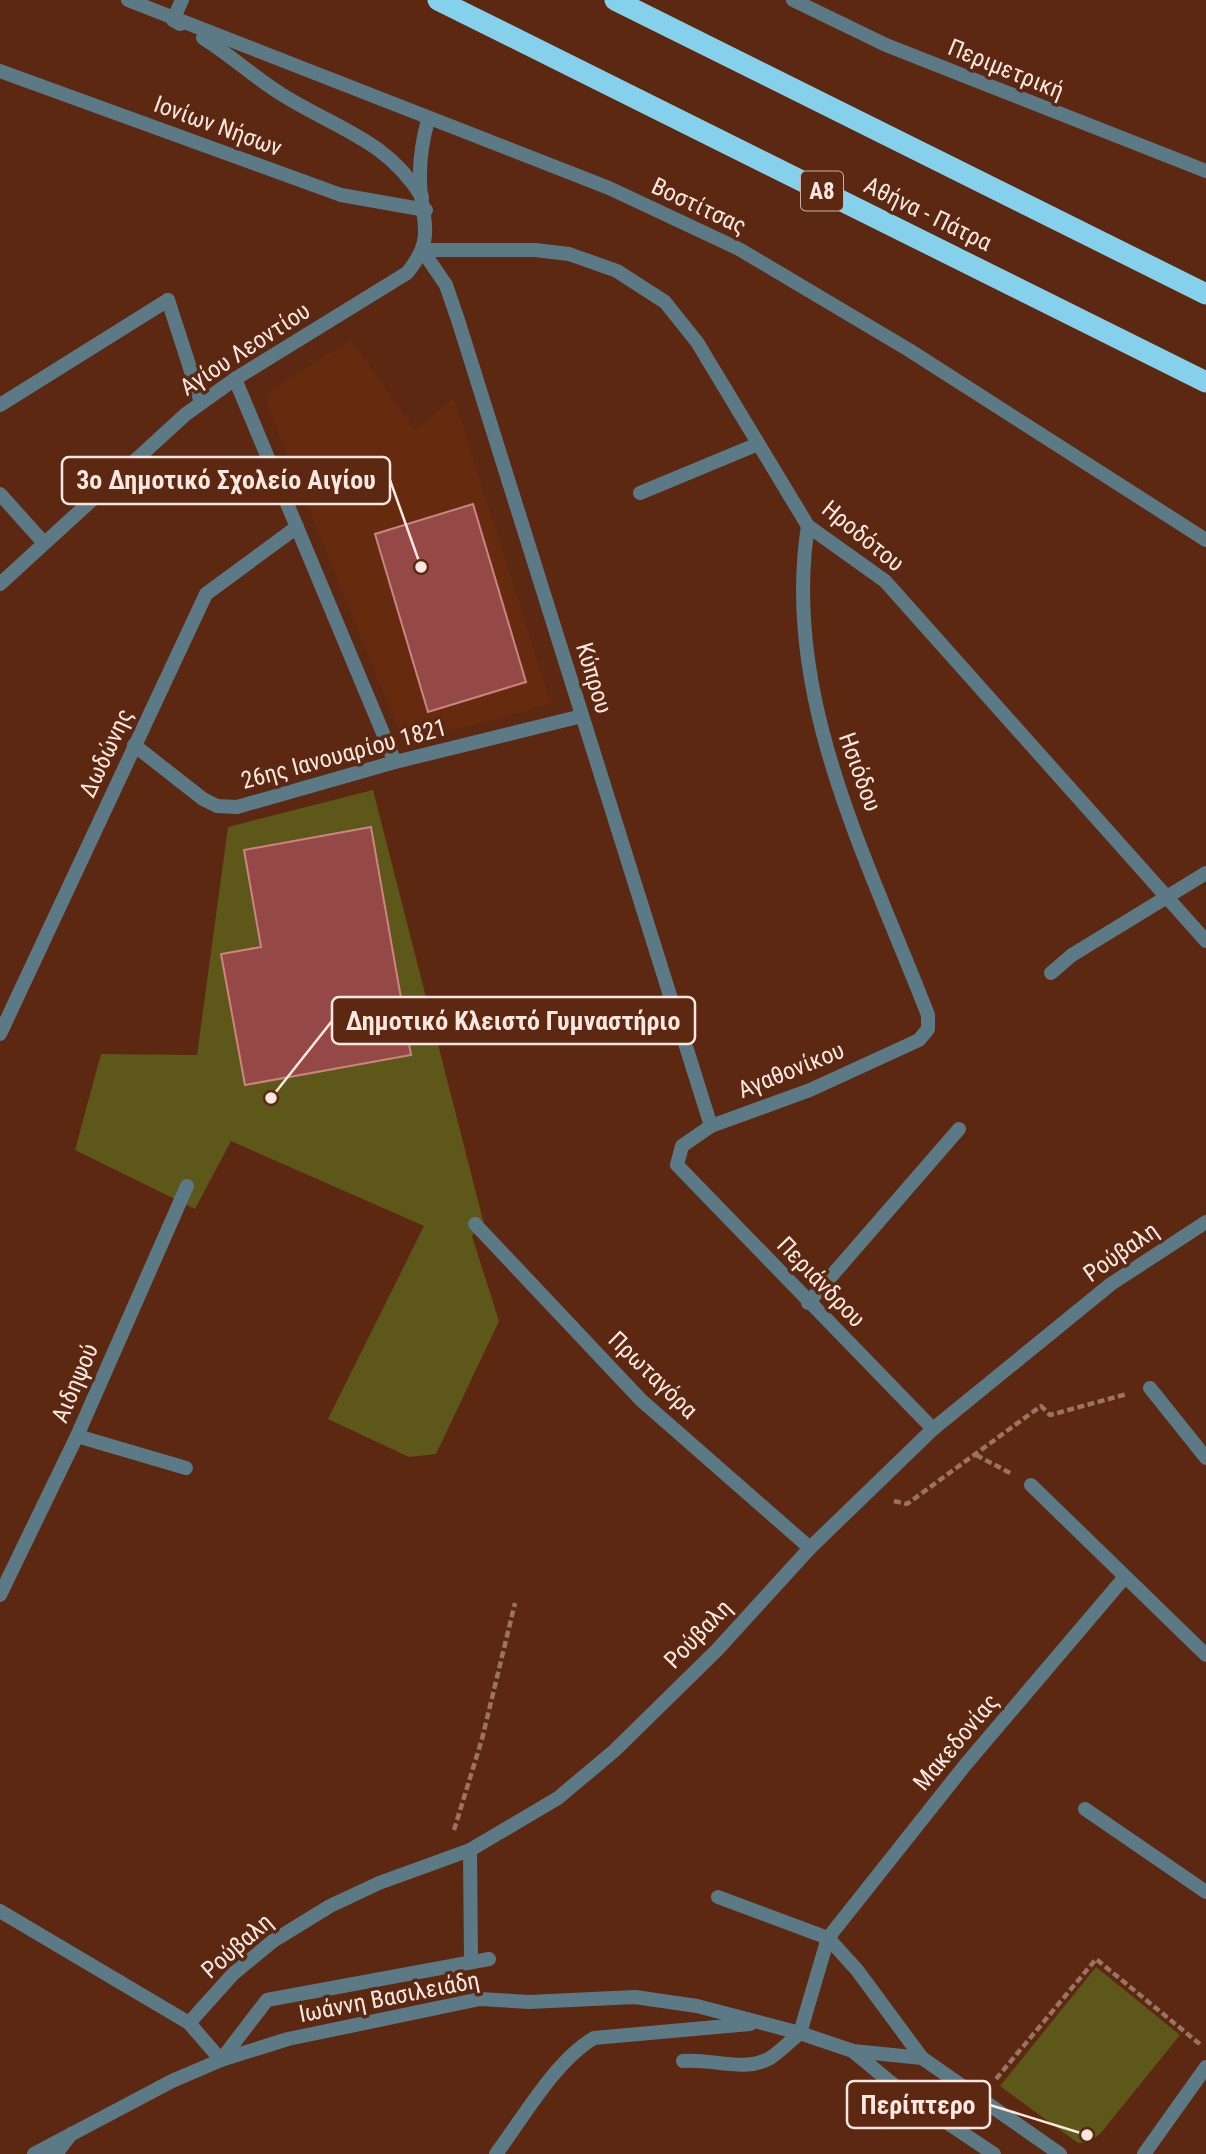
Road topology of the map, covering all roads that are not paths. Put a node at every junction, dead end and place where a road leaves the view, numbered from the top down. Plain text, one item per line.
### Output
1 (128, 0) edge
2 (182, 0) edge
3 (438, 0) edge
4 (615, 0) edge
5 (793, 0) edge
6 (173, 20) junction
7 (0, 71) edge
8 (428, 120) junction
9 (1206, 171) edge
10 (424, 204) junction
11 (422, 250) junction
12 (1206, 294) edge
13 (235, 379) junction
14 (1206, 382) edge
15 (201, 402) junction
16 (0, 405) edge
17 (758, 444) junction
18 (640, 492) dead end
19 (0, 494) edge
20 (808, 526) junction
21 (297, 527) junction
22 (1206, 540) edge
23 (44, 543) junction
24 (0, 584) edge
25 (582, 716) junction
26 (134, 745) junction
27 (395, 762) junction
28 (1206, 873) edge
29 (1168, 899) junction
30 (1206, 941) edge
31 (1051, 973) dead end
32 (929, 1022) joint
33 (0, 1034) edge
34 (711, 1126) junction
35 (959, 1129) dead end
36 (677, 1165) joint
37 (187, 1186) dead end
38 (1206, 1222) edge
39 (475, 1224) dead end
40 (808, 1303) junction
41 (1150, 1388) road end
42 (933, 1429) junction
43 (77, 1436) junction
44 (1206, 1458) edge
45 (186, 1468) dead end
46 (1031, 1485) road end
47 (810, 1548) junction
48 (1124, 1578) junction
49 (0, 1595) edge
50 (1206, 1655) edge
51 (1085, 1809) dead end
52 (470, 1850) junction
53 (1206, 1892) edge
54 (718, 1897) dead end
55 (0, 1911) edge
56 (828, 1938) junction
57 (489, 1959) dead end
58 (471, 1962) junction
59 (189, 2023) junction
60 (759, 2023) junction
61 (800, 2032) junction
62 (853, 2051) junction
63 (922, 2058) junction
64 (221, 2060) junction
65 (683, 2062) dead end
66 (1206, 2067) edge
67 (72, 2133) junction
68 (34, 2154) edge
69 (56, 2154) edge
70 (496, 2154) edge
71 (994, 2154) edge
72 (1060, 2154) edge
73 (1144, 2154) edge

1 - 6 street, Βοστίτσας
2 - 6 street
3 - 14 highway, Αθήνα - Πάτρα / Α8
4 - 12 highway
5 - 9 street, Περιμετρική
6 - 8 street, Βοστίτσας
6 - 10 street
7 - 10 street, Ιονίων Νήσων
8 - 10 street
8 - 22 street, Βοστίτσας
10 - 11 street
11 - 13 street, Αγίου Λεοντίου
11 - 17 street, Ηροδότου
11 - 25 street, Κύπρου
13 - 15 street, Αγίου Λεοντίου
13 - 21 street
15 - 16 street
15 - 23 street, Αγίου Λεοντίου
17 - 18 street
17 - 20 street, Ηροδότου
19 - 23 street
20 - 29 street, Ηροδότου
20 - 32 street, Ησιόδου
21 - 26 street, Δωδώνης
21 - 27 street
23 - 24 street, Αγίου Λεοντίου
25 - 27 street, 26ης Ιανουαρίου 1821
25 - 34 street, Κύπρου
26 - 27 street, 26ης Ιανουαρίου 1821
26 - 33 street, Δωδώνης
28 - 29 street
29 - 30 street, Ηροδότου
29 - 31 street
32 - 34 street, Αγαθονίκου
34 - 36 street, Αγαθονίκου
35 - 40 street
36 - 40 street, Περιάνδρου
37 - 43 street, Αιδηψού
38 - 42 street, Ρούβαλη
39 - 47 street, Πρωταγόρα
40 - 42 street, Περιάνδρου
41 - 44 street
42 - 47 street, Ρούβαλη
43 - 45 street
43 - 49 street, Αιδηψού
46 - 48 street
47 - 52 street, Ρούβαλη
48 - 50 street
48 - 56 street, Μακεδονίας
51 - 53 street
52 - 58 street
52 - 59 street, Ρούβαλη
54 - 56 street
55 - 59 street
56 - 61 street, Μακεδονίας
56 - 63 street
57 - 58 street
58 - 64 street
59 - 64 street
60 - 61 street, Ιωάννη Βασιλειάδη
60 - 64 street, Ιωάννη Βασιλειάδη
60 - 70 street
61 - 62 street, Ιωάννη Βασιλειάδη
61 - 65 street
62 - 63 street, Ιωάννη Βασιλειάδη
62 - 71 street, Ιωάννη Βασιλειάδη
63 - 72 street, Ιωάννη Βασιλειάδη
64 - 67 street, Ιωάννη Βασιλειάδη
66 - 73 street
67 - 68 street, Ιωάννη Βασιλειάδη
67 - 69 street

